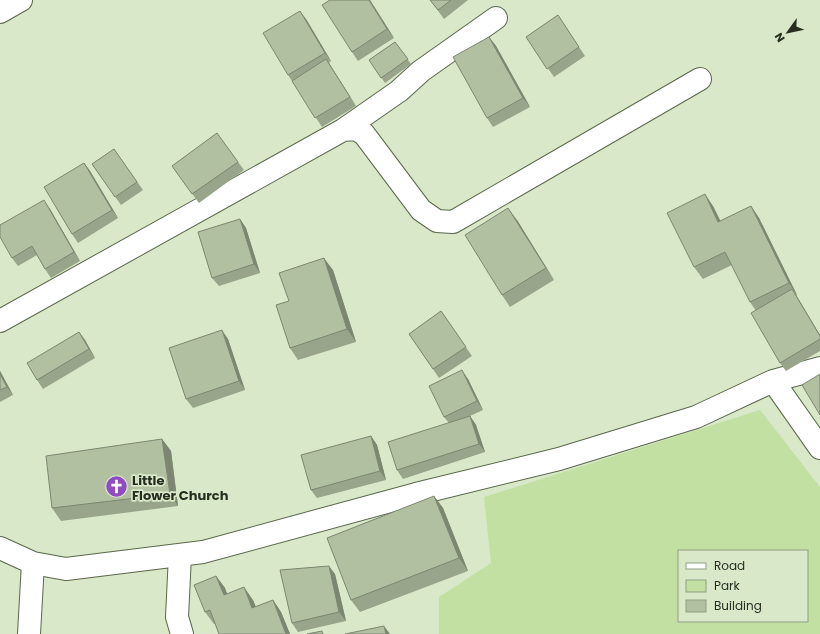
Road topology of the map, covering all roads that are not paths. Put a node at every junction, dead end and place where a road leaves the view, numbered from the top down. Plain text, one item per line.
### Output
1 (21, 0) edge
2 (0, 12) edge
3 (496, 18) dead end
4 (700, 79) dead end
5 (343, 130) junction
6 (0, 321) edge
7 (820, 368) edge
8 (773, 381) junction
9 (820, 448) edge
10 (0, 548) edge
11 (180, 555) junction
12 (33, 563) junction
13 (29, 634) edge
14 (182, 634) edge

1 - 2 street
3 - 5 street
4 - 5 street
5 - 6 street
7 - 8 street
8 - 9 street
8 - 11 street
10 - 12 street
11 - 12 street
11 - 14 street
12 - 13 street

